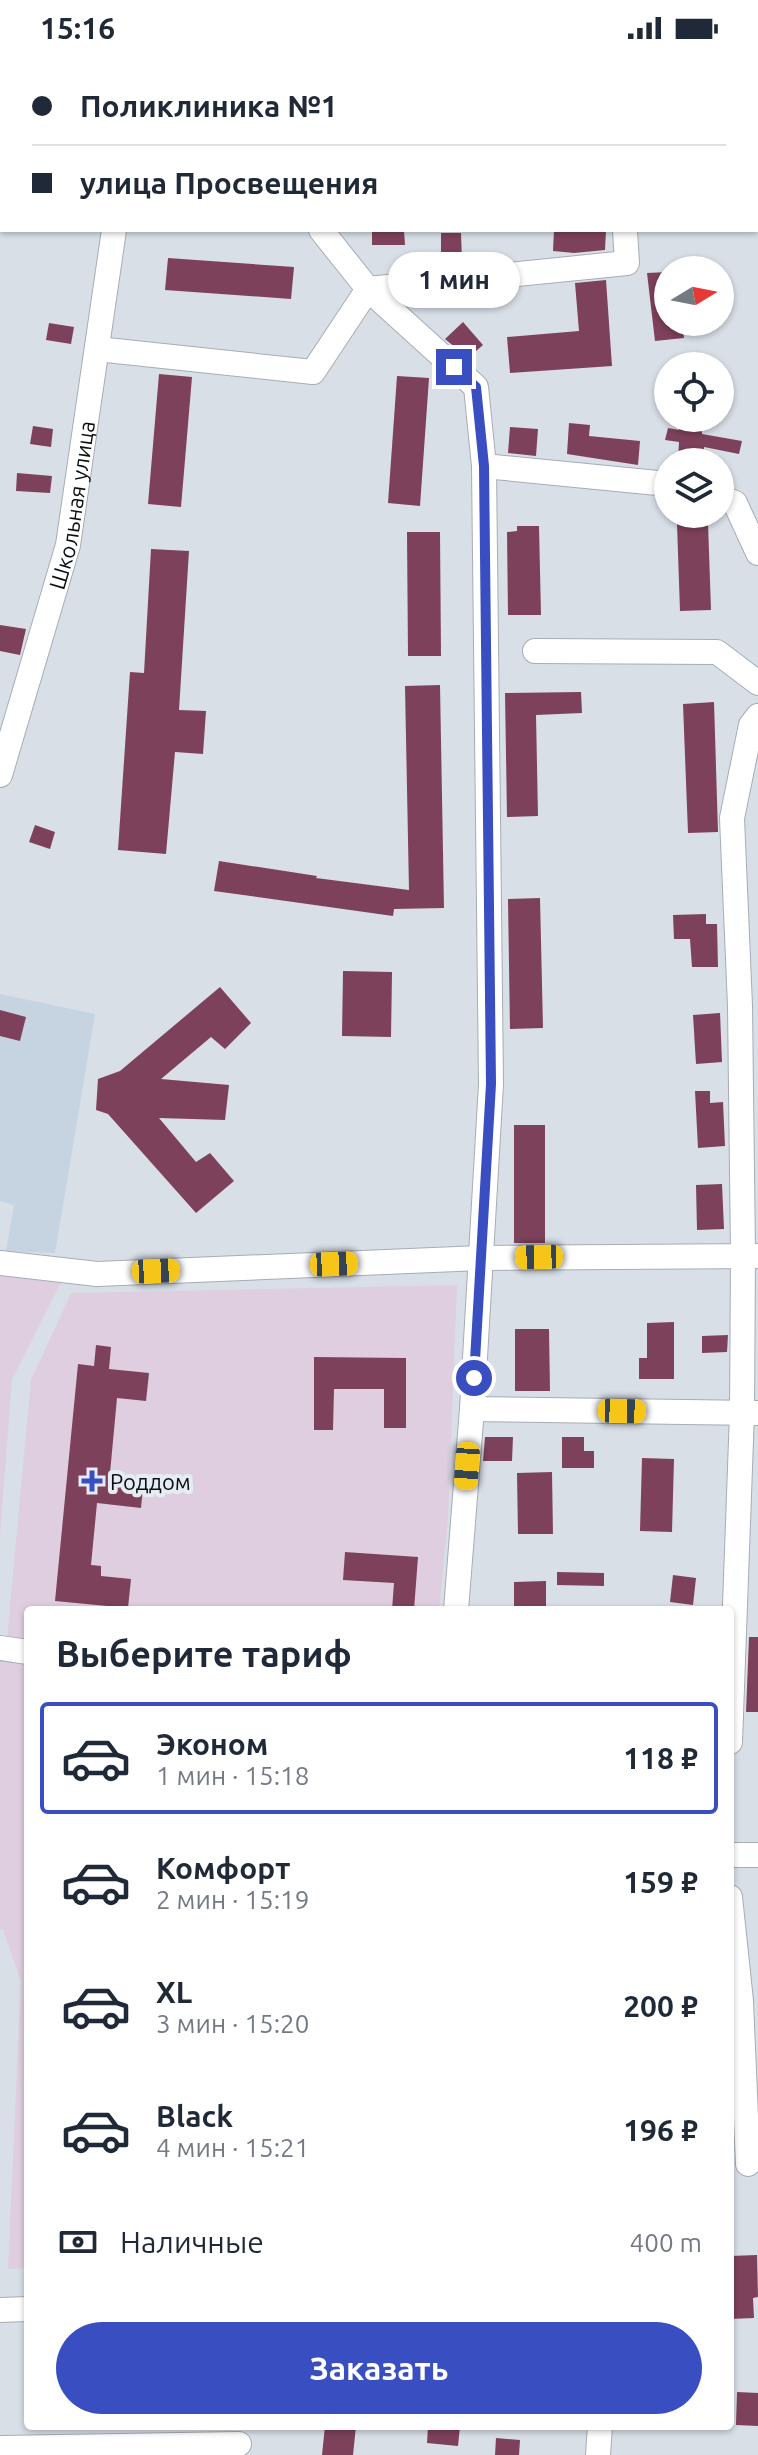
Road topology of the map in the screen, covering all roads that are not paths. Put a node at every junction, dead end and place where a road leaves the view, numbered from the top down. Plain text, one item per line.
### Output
1 (114, 232) edge
2 (323, 232) edge
3 (625, 232) edge
4 (368, 289) junction
5 (97, 349) junction
6 (484, 466) junction
7 (654, 483) edge
8 (734, 503) edge
9 (758, 553) edge
10 (535, 651) dead end
11 (758, 683) edge
12 (758, 716) edge
13 (0, 775) edge
14 (749, 1006) edge
15 (750, 1152) edge
16 (750, 1255) edge
17 (481, 1258) junction
18 (0, 1263) edge
19 (472, 1409) junction
20 (750, 1413) edge
21 (456, 1606) edge
22 (0, 1648) edge
23 (24, 1651) edge
24 (734, 1676) edge
25 (734, 1855) edge
26 (758, 1855) edge
27 (734, 1919) edge
28 (749, 2001) edge
29 (745, 2164) edge
30 (24, 2309) edge
31 (0, 2310) edge
32 (600, 2430) edge
33 (239, 2442) edge
34 (0, 2448) edge
35 (598, 2455) edge

1 - 5 street, Школьная улица
2 - 4 street
3 - 4 street
4 - 5 street
4 - 6 street
5 - 13 street, Школьная улица
6 - 7 street
6 - 17 street
8 - 9 street
10 - 11 street
12 - 14 street
14 - 15 street
15 - 16 street
16 - 17 street
16 - 20 street
17 - 18 street
17 - 19 street
19 - 20 street
19 - 21 street
20 - 24 street
22 - 23 street
25 - 26 street
27 - 28 street
28 - 29 street
30 - 31 street
32 - 35 street
33 - 34 street

